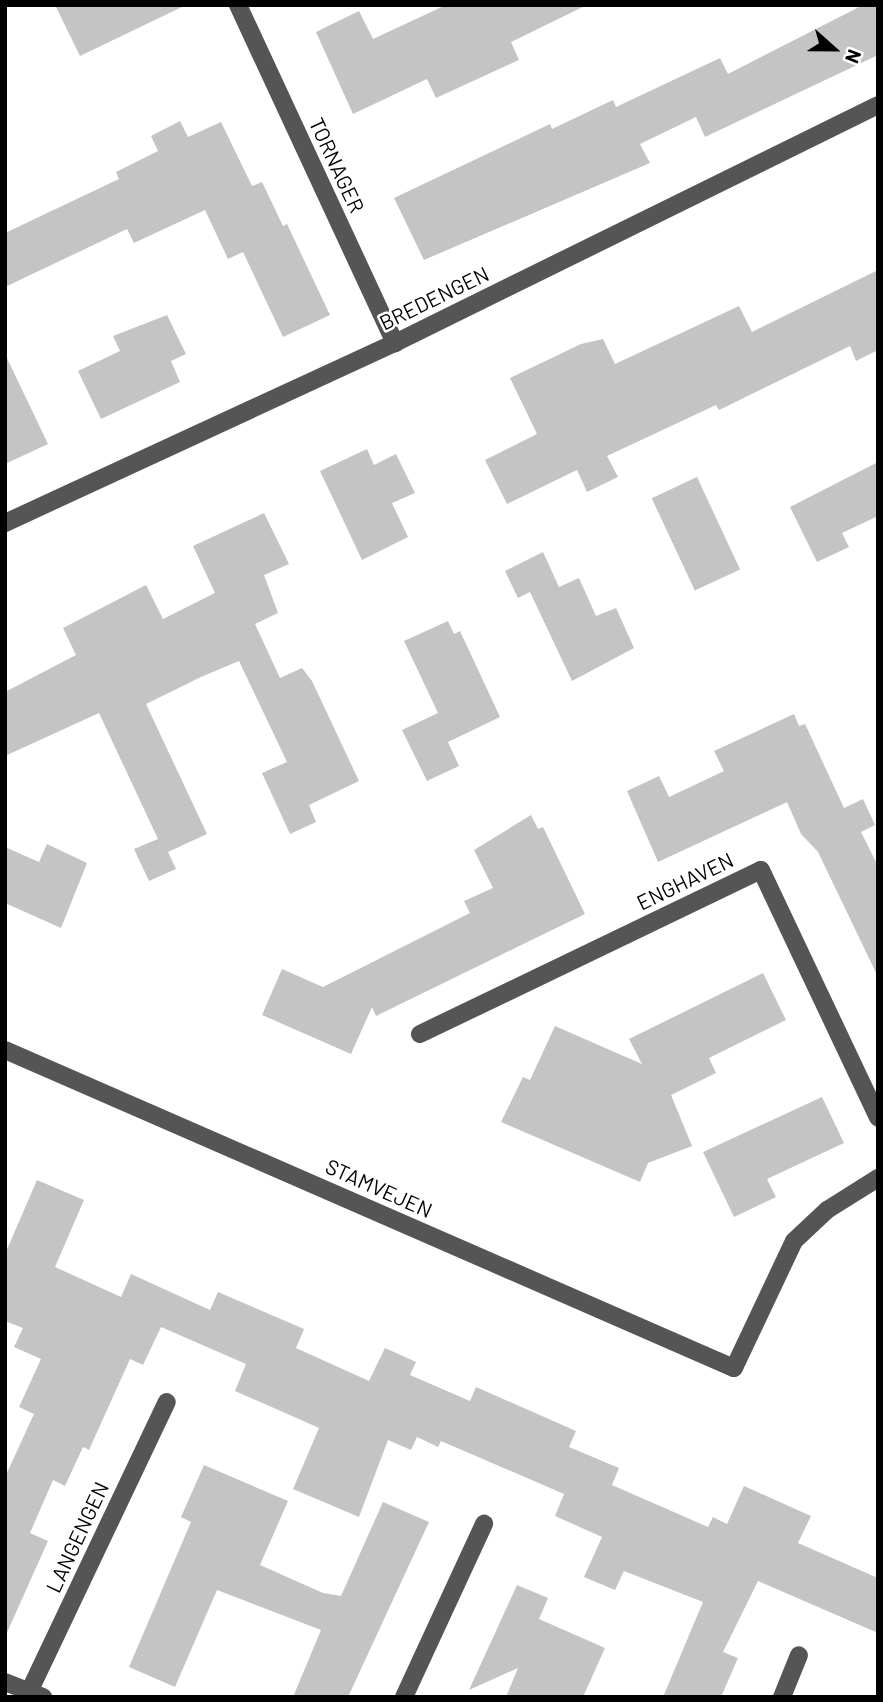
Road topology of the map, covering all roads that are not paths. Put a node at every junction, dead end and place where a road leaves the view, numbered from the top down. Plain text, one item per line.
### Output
1 (238, 5) edge
2 (878, 105) edge
3 (394, 343) junction
4 (5, 523) edge
5 (420, 1034) dead end
6 (5, 1050) edge
7 (878, 1118) edge
8 (878, 1178) edge
9 (167, 1402) dead end
10 (484, 1524) dead end
11 (799, 1655) dead end
12 (5, 1682) edge
13 (36, 1694) edge
14 (404, 1697) edge
15 (782, 1697) edge

1 - 3 street, TORNAGER
2 - 3 street, BREDENGEN
3 - 4 street, BREDENGEN
5 - 7 street, ENGHAVEN
6 - 8 street, STAMVEJEN
9 - 13 street, LANGENGEN
10 - 14 street
11 - 15 street
12 - 13 street, LANGENGEN

